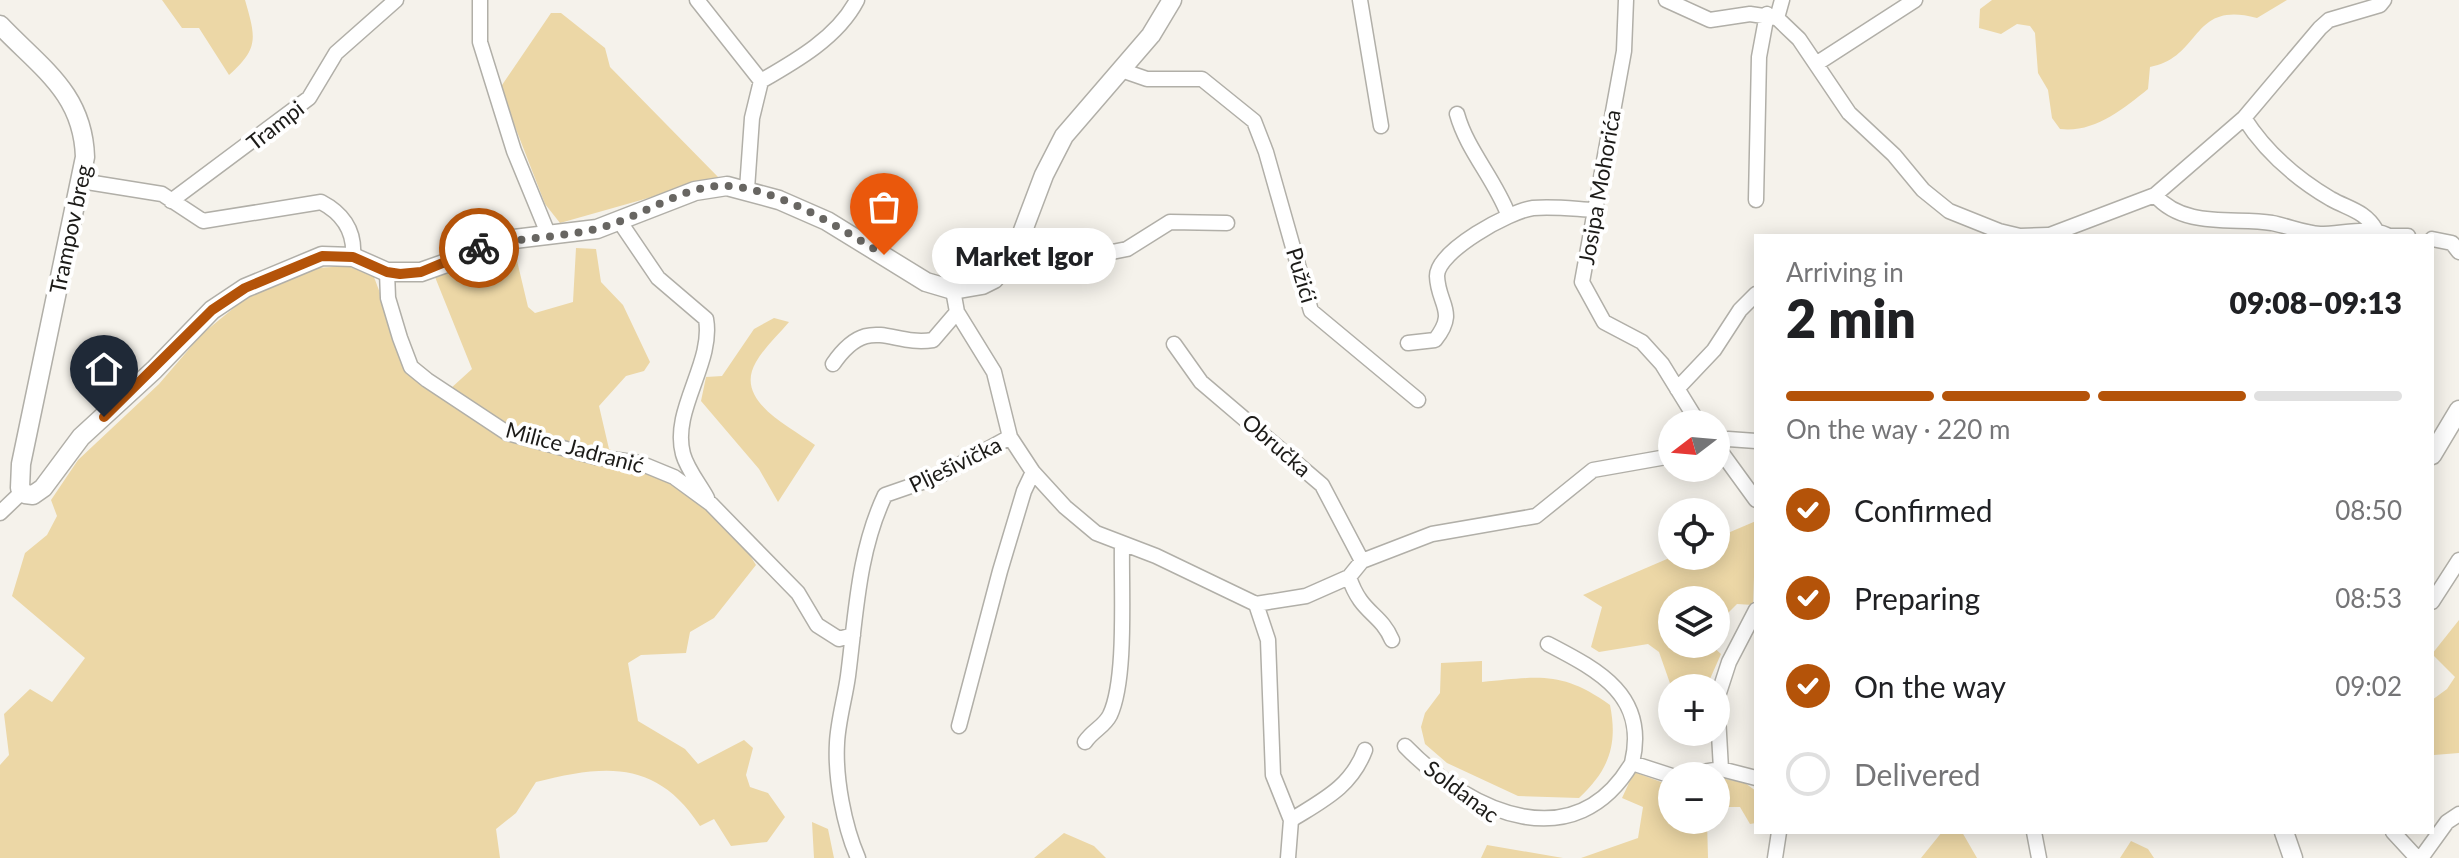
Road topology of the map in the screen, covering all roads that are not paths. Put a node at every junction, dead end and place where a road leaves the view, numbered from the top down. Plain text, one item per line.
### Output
1 (396, 0) edge
2 (480, 0) edge
3 (697, 0) edge
4 (857, 0) edge
5 (1172, 0) edge
6 (1360, 0) edge
7 (1626, 0) edge
8 (1666, 0) edge
9 (1782, 0) edge
10 (1915, 0) edge
11 (2384, 0) edge
12 (1772, 16) junction
13 (0, 25) edge
14 (1816, 64) junction
15 (1121, 70) junction
16 (761, 81) junction
17 (1457, 114) dead end
18 (2244, 118) junction
19 (1381, 126) dead end
20 (81, 181) junction
21 (747, 189) junction
22 (2155, 195) junction
23 (1756, 200) dead end
24 (171, 201) junction
25 (1595, 210) junction
26 (1508, 214) junction
27 (620, 222) junction
28 (1227, 223) dead end
29 (2012, 234) edge
30 (2050, 234) edge
31 (2383, 234) edge
32 (549, 236) junction
33 (2434, 239) edge
34 (2459, 252) edge
35 (353, 257) junction
36 (1013, 257) junction
37 (387, 272) junction
38 (953, 290) junction
39 (1754, 296) edge
40 (957, 312) junction
41 (1408, 343) dead end
42 (1174, 344) dead end
43 (833, 364) dead end
44 (1677, 389) junction
45 (1418, 400) dead end
46 (1690, 410) edge
47 (2459, 410) edge
48 (1010, 437) junction
49 (1730, 439) edge
50 (1754, 441) edge
51 (2434, 452) edge
52 (1658, 458) edge
53 (1730, 464) edge
54 (1033, 472) junction
55 (22, 492) junction
56 (1754, 497) edge
57 (711, 504) junction
58 (0, 513) edge
59 (1122, 545) junction
60 (2459, 560) edge
61 (1362, 561) junction
62 (1349, 577) junction
63 (2434, 599) edge
64 (1256, 604) junction
65 (1754, 614) edge
66 (853, 635) junction
67 (1392, 640) dead end
68 (1548, 644) dead end
69 (959, 726) dead end
70 (1085, 742) dead end
71 (1405, 746) dead end
72 (1365, 750) dead end
73 (1721, 762) edge
74 (1632, 763) junction
75 (1658, 771) edge
76 (1730, 771) edge
77 (1754, 777) edge
78 (2459, 814) edge
79 (1291, 820) junction
80 (1574, 829) dead end
81 (1536, 833) dead end
82 (1779, 834) edge
83 (2034, 834) edge
84 (2285, 834) edge
85 (2395, 834) edge
86 (858, 858) edge
87 (1288, 858) edge
88 (1775, 858) edge
89 (2039, 858) edge
90 (2293, 858) edge
91 (2419, 858) edge

1 - 24 street, Trampi
2 - 32 street
3 - 16 street
4 - 16 street
5 - 15 street
6 - 19 street
7 - 25 street, Josipa Mohorića
8 - 12 street
9 - 12 street
10 - 14 street
11 - 18 street
12 - 14 street
12 - 23 street
13 - 20 street, Trampov breg
14 - 29 street
15 - 36 street
15 - 45 street, Pužići
16 - 21 street
17 - 26 street
18 - 22 street
18 - 31 street
20 - 24 street
20 - 55 street, Trampov breg
21 - 27 street
21 - 38 street
22 - 30 street
22 - 31 street
24 - 35 street
25 - 26 street
25 - 44 street, Josipa Mohorića
26 - 41 street
27 - 32 street
27 - 57 street
28 - 36 street
32 - 37 street
33 - 34 street
35 - 37 street
35 - 55 street
36 - 38 street
37 - 57 street, Milice Jadranić
38 - 40 street, Plješivička
39 - 44 street
40 - 43 street
40 - 48 street, Plješivička
42 - 61 street, Obručka
44 - 46 street, Josipa Mohorića
47 - 51 street
48 - 54 street
48 - 66 street, Plješivička
49 - 50 street
52 - 61 street
53 - 56 street
54 - 59 street
54 - 69 street
55 - 58 street
57 - 66 street
59 - 64 street
59 - 70 street
60 - 63 street
61 - 62 street
62 - 64 street
62 - 67 street
64 - 79 street
65 - 73 street
66 - 86 street, Plješivička
68 - 74 street
71 - 81 street, Soldanac
72 - 79 street
74 - 75 street
74 - 80 street
76 - 77 street
78 - 91 street
79 - 87 street
82 - 88 street
83 - 89 street
84 - 90 street
85 - 91 street

